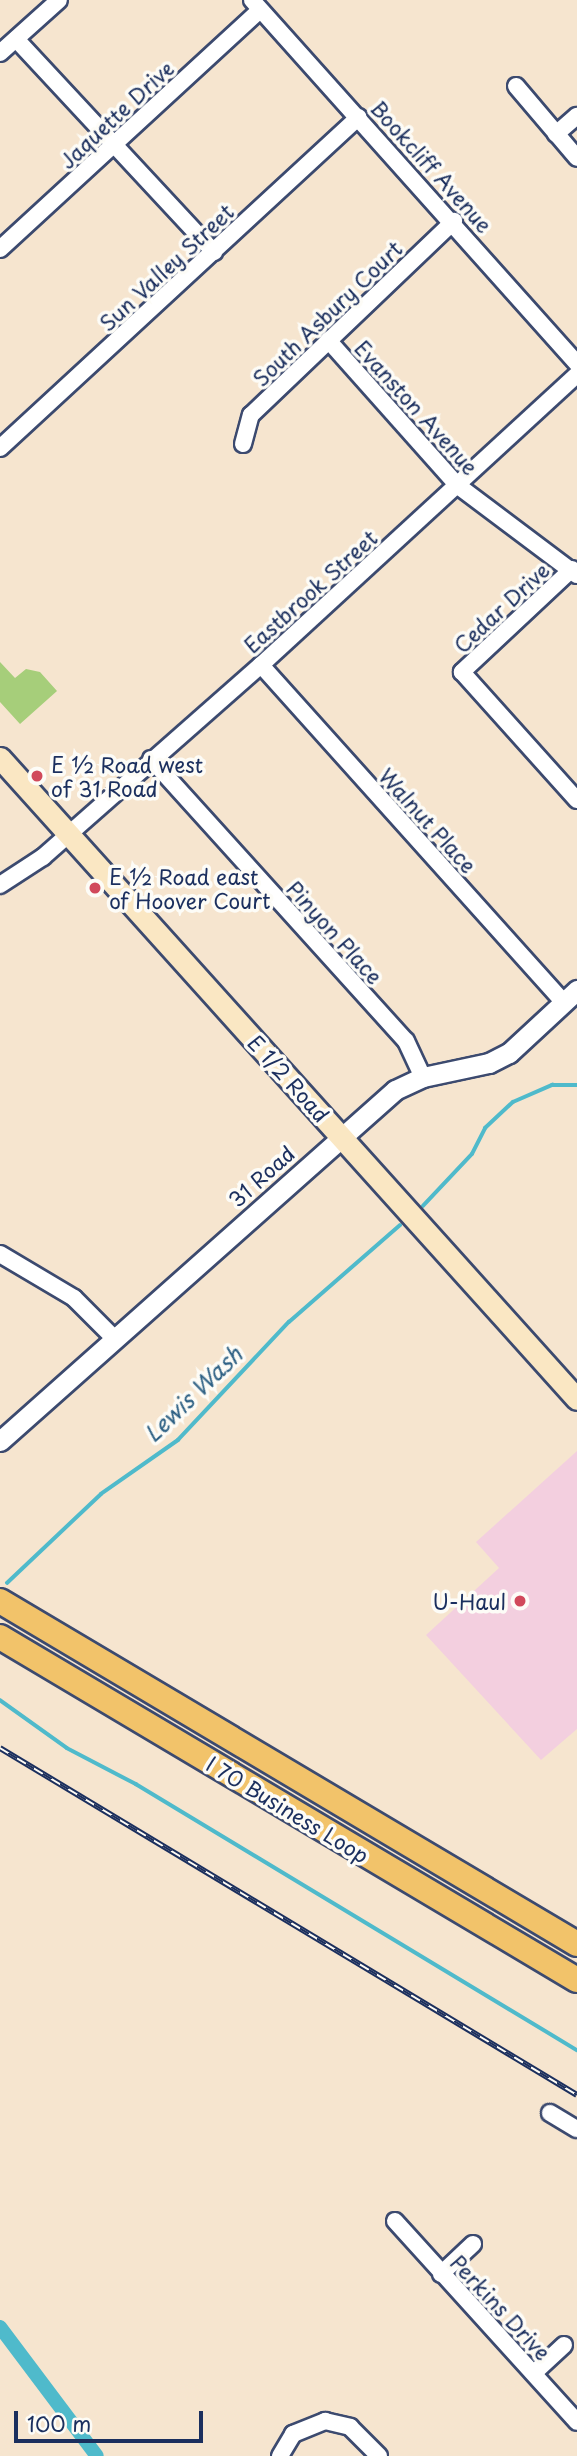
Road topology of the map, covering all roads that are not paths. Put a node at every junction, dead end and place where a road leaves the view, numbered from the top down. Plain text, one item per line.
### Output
1 (60, 0) edge
2 (256, 5) edge
3 (16, 39) junction
4 (0, 53) edge
5 (516, 86) dead end
6 (577, 116) edge
7 (359, 117) junction
8 (556, 134) junction
9 (115, 146) junction
10 (577, 158) edge
11 (454, 221) junction
12 (0, 249) edge
13 (214, 252) junction
14 (328, 340) junction
15 (577, 363) edge
16 (577, 374) edge
17 (243, 443) dead end
18 (0, 449) edge
19 (457, 485) junction
20 (575, 572) edge
21 (261, 665) junction
22 (0, 758) edge
23 (150, 759) junction
24 (577, 800) edge
25 (68, 834) junction
26 (0, 886) edge
27 (570, 996) edge
28 (423, 1077) junction
29 (340, 1135) junction
30 (0, 1254) edge
31 (114, 1338) junction
32 (577, 1399) edge
33 (0, 1441) edge
34 (0, 1601) edge
35 (0, 1637) edge
36 (577, 1944) edge
37 (577, 1980) edge
38 (550, 2113) dead end
39 (577, 2129) edge
40 (395, 2221) dead end
41 (473, 2244) dead end
42 (441, 2274) junction
43 (564, 2345) dead end
44 (534, 2373) junction
45 (577, 2422) edge
46 (280, 2456) edge
47 (379, 2456) edge

1 - 3 street
2 - 7 street, Bookcliff Avenue
2 - 9 street, Jaquette Drive
3 - 4 street
3 - 9 street
5 - 8 street
6 - 8 street
7 - 11 street, Bookcliff Avenue
7 - 13 street, Sun Valley Street
8 - 10 street
9 - 12 street, Jaquette Drive
9 - 13 street
11 - 14 street, South Asbury Court
11 - 15 street, Bookcliff Avenue
13 - 18 street, Sun Valley Street
14 - 17 street, South Asbury Court
14 - 19 street, Evanston Avenue
16 - 19 street, Eastbrook Street
19 - 20 street, Evanston Avenue
19 - 21 street, Eastbrook Street
20 - 24 street, Cedar Drive
21 - 23 street, Eastbrook Street
21 - 27 street, Walnut Place
22 - 25 main road, E 1/2 Road
23 - 25 street, Eastbrook Street
23 - 28 street, Pinyon Place
25 - 26 street, Eastbrook Street
25 - 29 main road, E 1/2 Road
27 - 28 street, 31 Road
28 - 29 street, 31 Road
29 - 31 street, 31 Road
29 - 32 main road, E 1/2 Road
30 - 31 street
31 - 33 street, 31 Road
34 - 36 main road, I 70 Business Loop
35 - 37 main road, I 70 Business Loop
38 - 39 street
40 - 42 street, Perkins Drive
41 - 42 street
42 - 44 street, Perkins Drive
43 - 44 street
44 - 45 street, Perkins Drive
46 - 47 street

